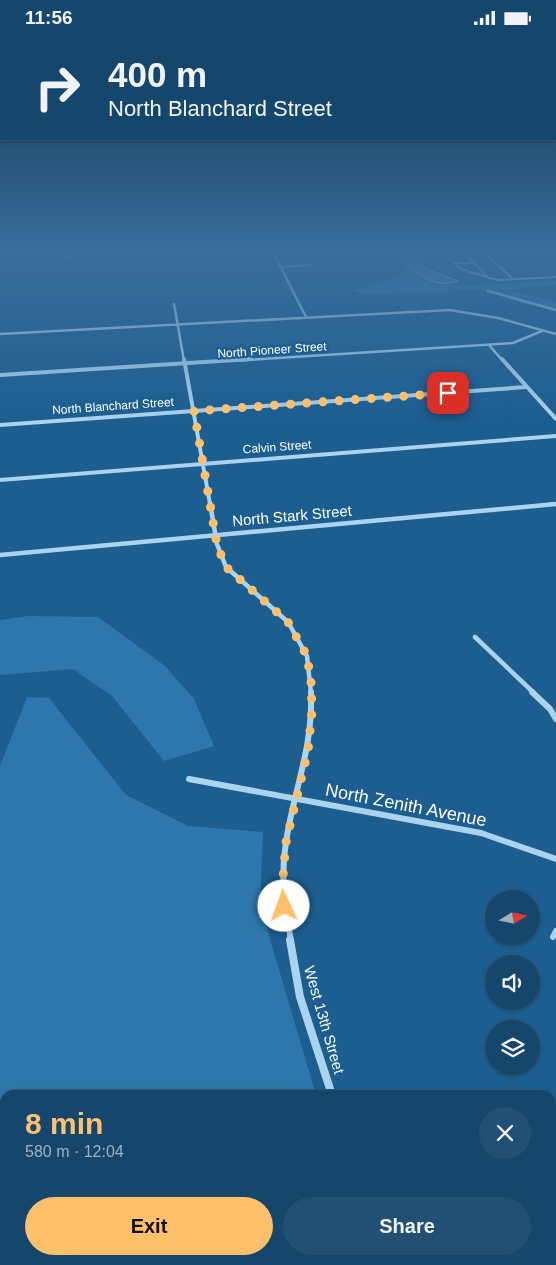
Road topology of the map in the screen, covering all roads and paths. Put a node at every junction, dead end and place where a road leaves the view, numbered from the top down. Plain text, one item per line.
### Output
1 (175, 307) edge
2 (301, 307) edge
3 (306, 317) junction
4 (178, 324) junction
5 (543, 331) junction
6 (0, 333) edge
7 (556, 334) edge
8 (489, 345) junction
9 (186, 364) junction
10 (0, 375) edge
11 (526, 387) junction
12 (194, 411) junction
13 (556, 419) edge
14 (0, 425) edge
15 (556, 436) edge
16 (204, 463) junction
17 (0, 480) edge
18 (556, 504) edge
19 (216, 534) junction
20 (0, 555) edge
21 (475, 637) dead end
22 (556, 719) edge
23 (189, 779) dead end
24 (296, 799) junction
25 (556, 859) edge
26 (330, 1090) edge

1 - 4 street, West 13th Street
2 - 3 street
3 - 4 street
3 - 5 street
4 - 6 street
4 - 9 street, West 13th Street
5 - 7 street
5 - 8 street, North Pioneer Street
8 - 9 street, North Pioneer Street
8 - 11 street
9 - 10 street, North Pioneer Street
9 - 12 street, West 13th Street
11 - 12 street, North Blanchard Street
11 - 13 street
12 - 14 street, North Blanchard Street
12 - 16 street, West 13th Street
15 - 16 street, Calvin Street
16 - 17 street, Calvin Street
16 - 19 street, West 13th Street
18 - 19 street, North Stark Street
19 - 20 street, North Stark Street
19 - 24 street, West 13th Street
21 - 22 street
23 - 24 street, North Zenith Avenue
24 - 25 street, North Zenith Avenue
24 - 26 street, West 13th Street

